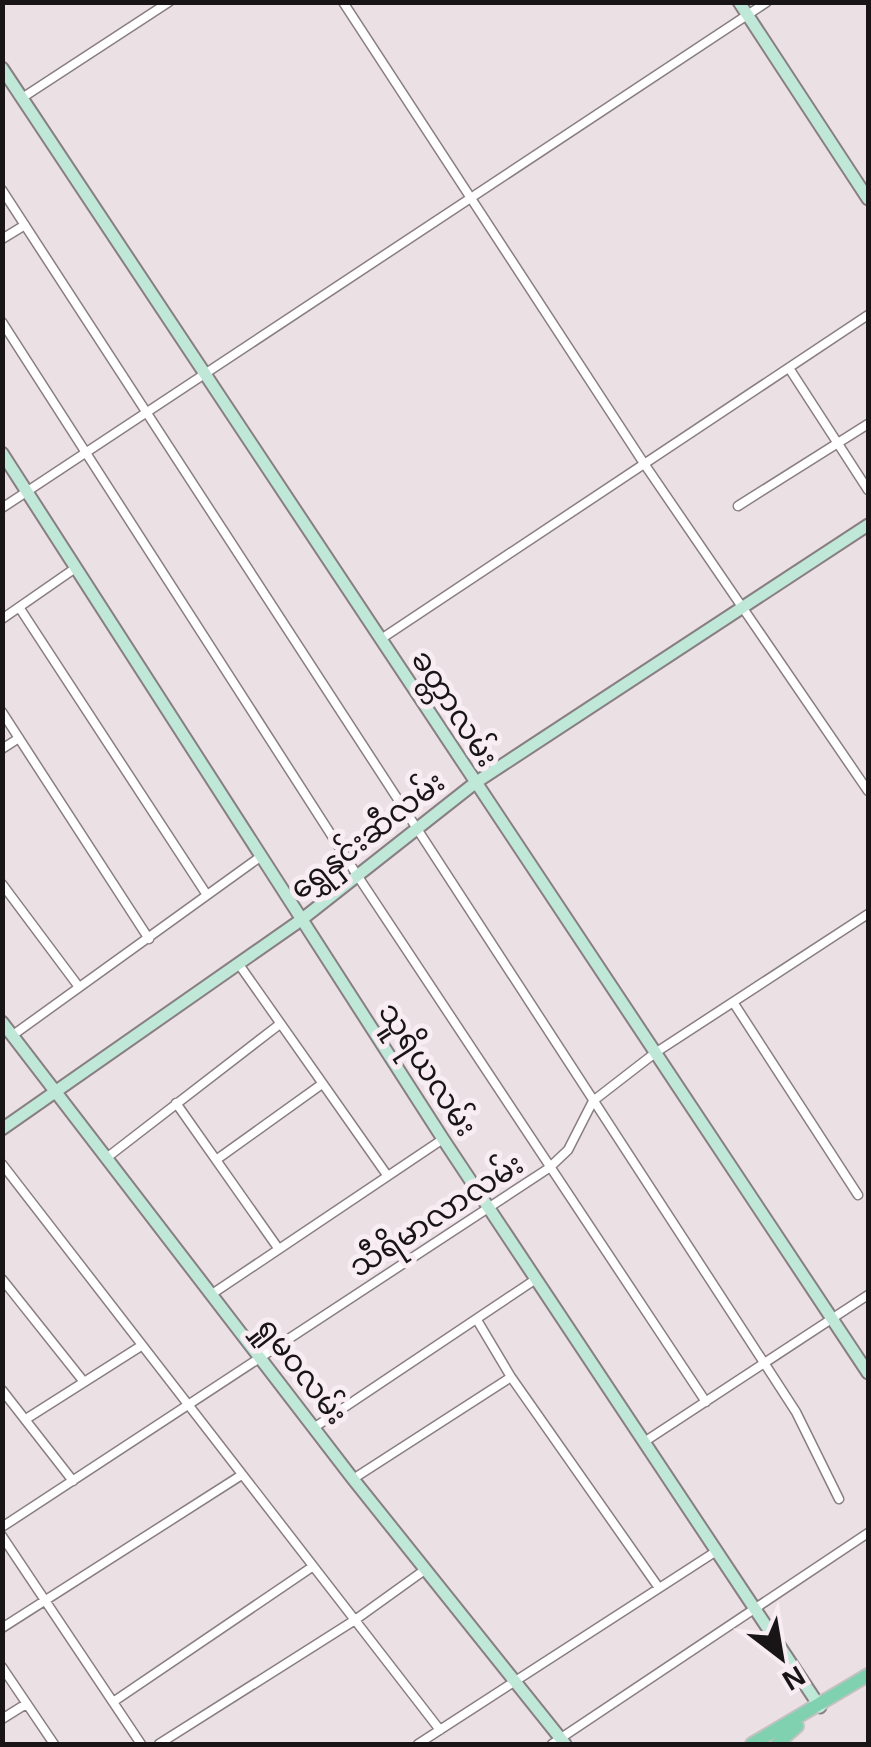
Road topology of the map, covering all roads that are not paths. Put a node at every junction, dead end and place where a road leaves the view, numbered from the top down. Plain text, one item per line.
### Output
1 (169, 2) edge
2 (343, 2) edge
3 (739, 2) edge
4 (767, 2) edge
5 (747, 16) junction
6 (2, 68) edge
7 (22, 98) junction
8 (2, 190) edge
9 (470, 198) junction
10 (868, 199) edge
11 (25, 224) junction
12 (2, 239) edge
13 (868, 316) edge
14 (2, 322) edge
15 (789, 368) junction
16 (203, 372) junction
17 (145, 410) junction
18 (868, 424) edge
19 (838, 446) junction
20 (85, 450) junction
21 (2, 452) edge
22 (645, 464) junction
23 (7, 469) edge
24 (868, 490) edge
25 (28, 492) junction
26 (738, 506) dead end
27 (2, 508) edge
28 (868, 524) edge
29 (74, 569) junction
30 (18, 607) junction
31 (742, 608) junction
32 (2, 618) edge
33 (380, 640) junction
34 (2, 712) edge
35 (19, 738) junction
36 (2, 750) edge
37 (475, 783) junction
38 (868, 792) edge
39 (416, 828) junction
40 (260, 856) junction
41 (357, 875) junction
42 (2, 884) edge
43 (208, 895) junction
44 (868, 914) edge
45 (300, 920) junction
46 (148, 939) junction
47 (238, 964) junction
48 (80, 987) junction
49 (734, 1002) junction
50 (2, 1022) edge
51 (280, 1024) junction
52 (12, 1034) junction
53 (654, 1053) junction
54 (322, 1084) junction
55 (57, 1090) junction
56 (594, 1102) junction
57 (176, 1103) junction
58 (2, 1128) edge
59 (443, 1139) junction
60 (109, 1156) junction
61 (216, 1160) junction
62 (2, 1164) edge
63 (549, 1168) junction
64 (387, 1174) junction
65 (858, 1195) dead end
66 (487, 1207) junction
67 (278, 1248) junction
68 (2, 1278) edge
69 (537, 1278) junction
70 (212, 1294) junction
71 (868, 1295) edge
72 (832, 1318) junction
73 (477, 1320) junction
74 (141, 1346) junction
75 (261, 1359) junction
76 (763, 1364) junction
77 (868, 1374) edge
78 (510, 1377) junction
79 (84, 1382) junction
80 (2, 1390) edge
81 (706, 1402) junction
82 (186, 1407) junction
83 (26, 1419) junction
84 (315, 1427) junction
85 (644, 1442) junction
86 (240, 1476) junction
87 (353, 1479) junction
88 (73, 1482) junction
89 (839, 1500) dead end
90 (2, 1527) edge
91 (868, 1534) edge
92 (2, 1536) edge
93 (715, 1552) junction
94 (312, 1567) junction
95 (426, 1569) junction
96 (659, 1588) junction
97 (46, 1600) junction
98 (754, 1611) junction
99 (355, 1620) junction
100 (2, 1628) edge
101 (2, 1667) edge
102 (868, 1676) edge
103 (514, 1682) junction
104 (114, 1702) junction
105 (26, 1704) junction
106 (819, 1708) junction
107 (2, 1719) edge
108 (440, 1730) junction
109 (560, 1743) edge
110 (54, 1744) edge
111 (141, 1744) edge
112 (159, 1744) edge
113 (418, 1744) edge
114 (752, 1744) edge
115 (777, 1744) edge

1 - 7 street
2 - 9 street
3 - 5 street
4 - 5 street
5 - 9 street
5 - 10 street
6 - 7 street, ခတ္တာလမ်း
7 - 16 street, ခတ္တာလမ်း
8 - 11 street
9 - 16 street
9 - 22 street
11 - 12 street
11 - 17 street
13 - 15 street
14 - 20 street
15 - 19 street
15 - 22 street
16 - 17 street
16 - 33 street, ခတ္တာလမ်း
17 - 20 street
17 - 39 street
18 - 19 street
19 - 24 street
19 - 26 street
20 - 25 street
20 - 41 street
21 - 23 street, သူရိယလမ်း
22 - 31 street
22 - 33 street
23 - 25 street, သူရိယလမ်း
25 - 27 street
25 - 29 street, သူရိယလမ်း
28 - 31 street, ရွှေနှင်းဆီလမ်း
29 - 30 street
29 - 40 street, သူရိယလမ်း
30 - 32 street
30 - 43 street
31 - 37 street, ရွှေနှင်းဆီလမ်း
31 - 38 street
33 - 37 street, ခတ္တာလမ်း
34 - 35 street
35 - 36 street
35 - 46 street
37 - 39 street, ရွှေနှင်းဆီလမ်း
37 - 53 street, ခတ္တာလမ်း
39 - 41 street, ရွှေနှင်းဆီလမ်း
39 - 56 street
40 - 43 street
40 - 45 street, သူရိယလမ်း
41 - 45 street, ရွှေနှင်းဆီလမ်း
41 - 63 street
42 - 48 street
43 - 46 street
44 - 49 street, သီရိမာလာလမ်း
45 - 47 street, ရွှေနှင်းဆီလမ်း
45 - 59 street, သူရိယလမ်း
46 - 48 street
47 - 51 street
47 - 55 street, ရွှေနှင်းဆီလမ်း
48 - 52 street
49 - 53 street, သီရိမာလာလမ်း
49 - 65 street
50 - 52 street, ရှုမဝလမ်း
51 - 54 street
51 - 57 street
52 - 55 street, ရှုမဝလမ်း
53 - 56 street, သီရိမာလာလမ်း
53 - 72 street, ခတ္တာလမ်း
54 - 61 street
54 - 64 street
55 - 58 street, ရွှေနှင်းဆီလမ်း
55 - 60 street, ရှုမဝလမ်း
56 - 63 street, သီရိမာလာလမ်း
56 - 76 street
57 - 60 street
57 - 61 street
59 - 64 street
59 - 66 street, သူရိယလမ်း
60 - 70 street, ရှုမဝလမ်း
61 - 67 street
62 - 74 street
63 - 66 street, သီရိမာလာလမ်း
63 - 81 street
64 - 67 street
66 - 69 street, သူရိယလမ်း
66 - 75 street, သီရိမာလာလမ်း
67 - 70 street
68 - 79 street
69 - 73 street
69 - 85 street, သူရိယလမ်း
70 - 75 street, ရှုမဝလမ်း
71 - 72 street
72 - 76 street
72 - 77 street, ခတ္တာလမ်း
73 - 78 street
73 - 84 street
74 - 79 street
74 - 82 street
75 - 82 street, သီရိမာလာလမ်း
75 - 84 street, ရှုမဝလမ်း
76 - 81 street
76 - 89 street
78 - 87 street
78 - 96 street
79 - 83 street
80 - 83 street
81 - 85 street
82 - 86 street
82 - 88 street, သီရိမာလာလမ်း
83 - 88 street
84 - 87 street, ရှုမဝလမ်း
85 - 93 street, သူရိယလမ်း
86 - 94 street
86 - 97 street
87 - 95 street, ရှုမဝလမ်း
88 - 90 street, သီရိမာလာလမ်း
91 - 98 street
92 - 97 street
93 - 96 street
93 - 98 street, သူရိယလမ်း
94 - 99 street
94 - 104 street
95 - 99 street
95 - 103 street, ရှုမဝလမ်း
96 - 103 street
97 - 100 street
97 - 104 street
98 - 106 street, သူရိယလမ်း
98 - 109 street
99 - 108 street
99 - 112 street
101 - 105 street
102 - 106 main road
103 - 108 street
103 - 109 street, ရှုမဝလမ်း
104 - 111 street
105 - 107 street
105 - 110 street
106 - 114 main road
106 - 115 main road
108 - 113 street

